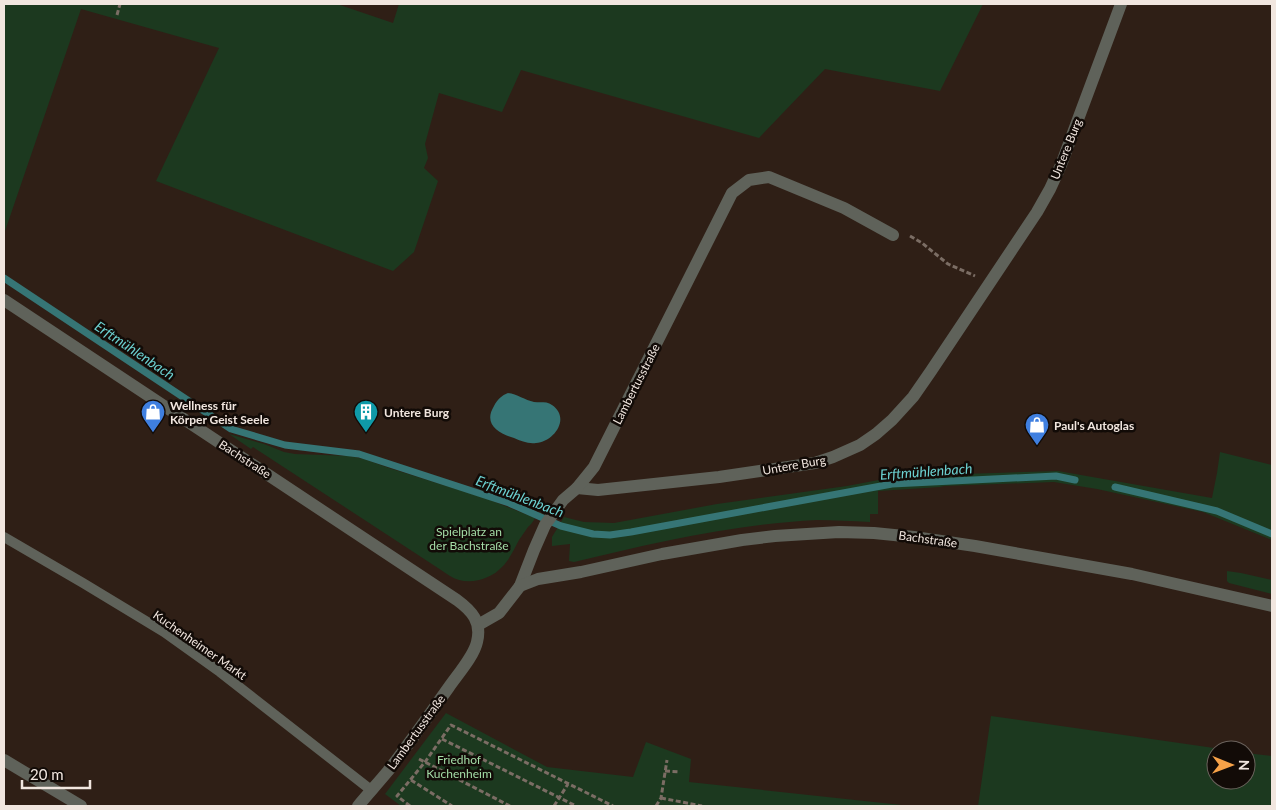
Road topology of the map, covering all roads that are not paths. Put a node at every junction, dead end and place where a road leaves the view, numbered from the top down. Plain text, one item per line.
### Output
1 (1121, 4) edge
2 (894, 235) road end
3 (4, 300) edge
4 (578, 488) junction
5 (4, 537) edge
6 (520, 586) junction
7 (1272, 606) edge
8 (478, 625) junction
9 (4, 760) edge
10 (371, 790) junction
11 (81, 806) edge
12 (358, 806) edge

1 - 4 street, Untere Burg
2 - 4 street, Lambertusstraße
3 - 8 street, Bachstraße
4 - 6 street, Lambertusstraße
5 - 10 lane, Kuchenheimer Markt
6 - 7 street, Bachstraße
6 - 8 street, Lambertusstraße
8 - 10 street, Lambertusstraße
9 - 11 street
10 - 12 street, Lambertusstraße

